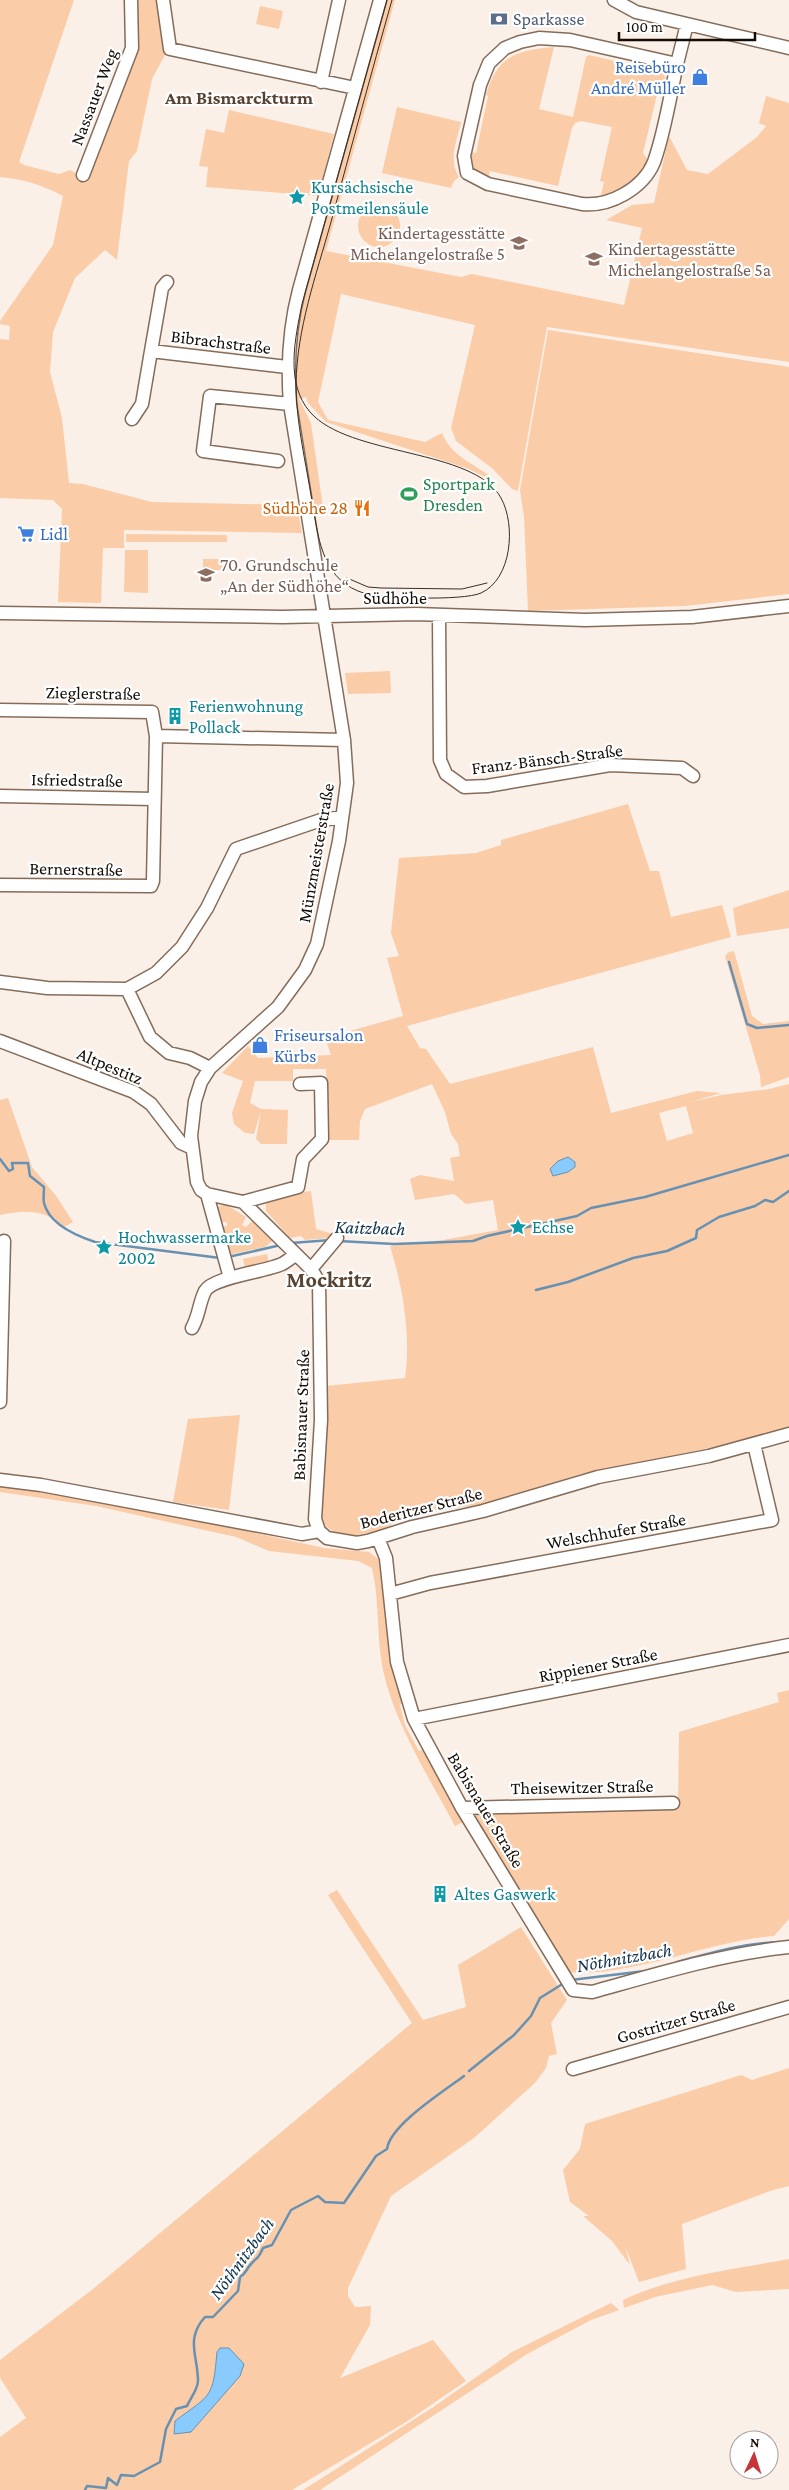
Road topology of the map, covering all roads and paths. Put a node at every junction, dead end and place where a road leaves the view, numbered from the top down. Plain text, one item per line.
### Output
1 (131, 0) edge
2 (163, 0) edge
3 (339, 0) edge
4 (380, 0) edge
5 (614, 0) edge
6 (687, 24) junction
7 (789, 48) edge
8 (677, 64) junction
9 (321, 82) junction
10 (354, 88) junction
11 (83, 175) dead end
12 (167, 282) dead end
13 (151, 351) junction
14 (287, 367) junction
15 (290, 404) junction
16 (132, 419) dead end
17 (278, 460) dead end
18 (789, 606) edge
19 (0, 613) edge
20 (439, 615) junction
21 (324, 616) junction
22 (0, 710) edge
23 (156, 736) junction
24 (344, 740) junction
25 (693, 776) dead end
26 (0, 796) edge
27 (154, 798) junction
28 (342, 817) junction
29 (0, 885) edge
30 (0, 982) edge
31 (127, 990) junction
32 (0, 1041) edge
33 (210, 1068) junction
34 (300, 1084) dead end
35 (190, 1147) junction
36 (207, 1194) junction
37 (243, 1202) junction
38 (334, 1240) dead end
39 (4, 1241) dead end
40 (288, 1247) junction
41 (311, 1269) junction
42 (230, 1278) junction
43 (192, 1328) dead end
44 (0, 1402) edge
45 (789, 1434) edge
46 (754, 1444) junction
47 (0, 1480) edge
48 (319, 1532) junction
49 (378, 1538) junction
50 (390, 1594) junction
51 (789, 1645) edge
52 (414, 1719) junction
53 (673, 1803) dead end
54 (462, 1808) junction
55 (789, 1947) edge
56 (789, 2007) edge
57 (573, 2069) dead end

1 - 11 street, Nassauer Weg
2 - 9 street
3 - 9 street
4 - 10 street, Münzmeisterstraße
5 - 6 street
6 - 7 street
6 - 8 street
8 - 8 street
9 - 10 street
10 - 14 street, Münzmeisterstraße
12 - 13 street, Bibrachstraße
13 - 14 street, Bibrachstraße
13 - 16 street, Bibrachstraße
14 - 15 street, Münzmeisterstraße
15 - 17 street
15 - 21 street, Münzmeisterstraße
18 - 20 street, Südhöhe
19 - 21 street, Südhöhe
20 - 21 street, Südhöhe
20 - 25 street, Franz-Bänsch-Straße
21 - 24 street, Münzmeisterstraße
22 - 23 street, Zieglerstraße
23 - 24 street
23 - 27 street
24 - 28 street, Münzmeisterstraße
26 - 27 street, Isfriedstraße
27 - 29 street, Bernerstraße
28 - 31 street
28 - 33 street, Münzmeisterstraße
30 - 31 street
31 - 33 street
32 - 35 street, Altpestitz
33 - 35 street, Münzmeisterstraße
34 - 37 street
35 - 36 street, Münzmeisterstraße
36 - 37 street
36 - 42 street, Münzmeisterstraße
37 - 40 street
38 - 41 street
39 - 44 street
40 - 41 street
40 - 42 street
41 - 48 street, Babisnauer Straße
42 - 43 street
45 - 46 street, Boderitzer Straße
46 - 49 street, Boderitzer Straße
46 - 50 street, Welschhufer Straße
47 - 48 street, Boderitzer Straße
48 - 49 street, Boderitzer Straße
49 - 50 street, Babisnauer Straße
50 - 52 street, Babisnauer Straße
51 - 52 street, Rippiener Straße
52 - 54 street, Babisnauer Straße
53 - 54 street, Theisewitzer Straße
54 - 55 street, Babisnauer Straße
56 - 57 street, Gostritzer Straße

